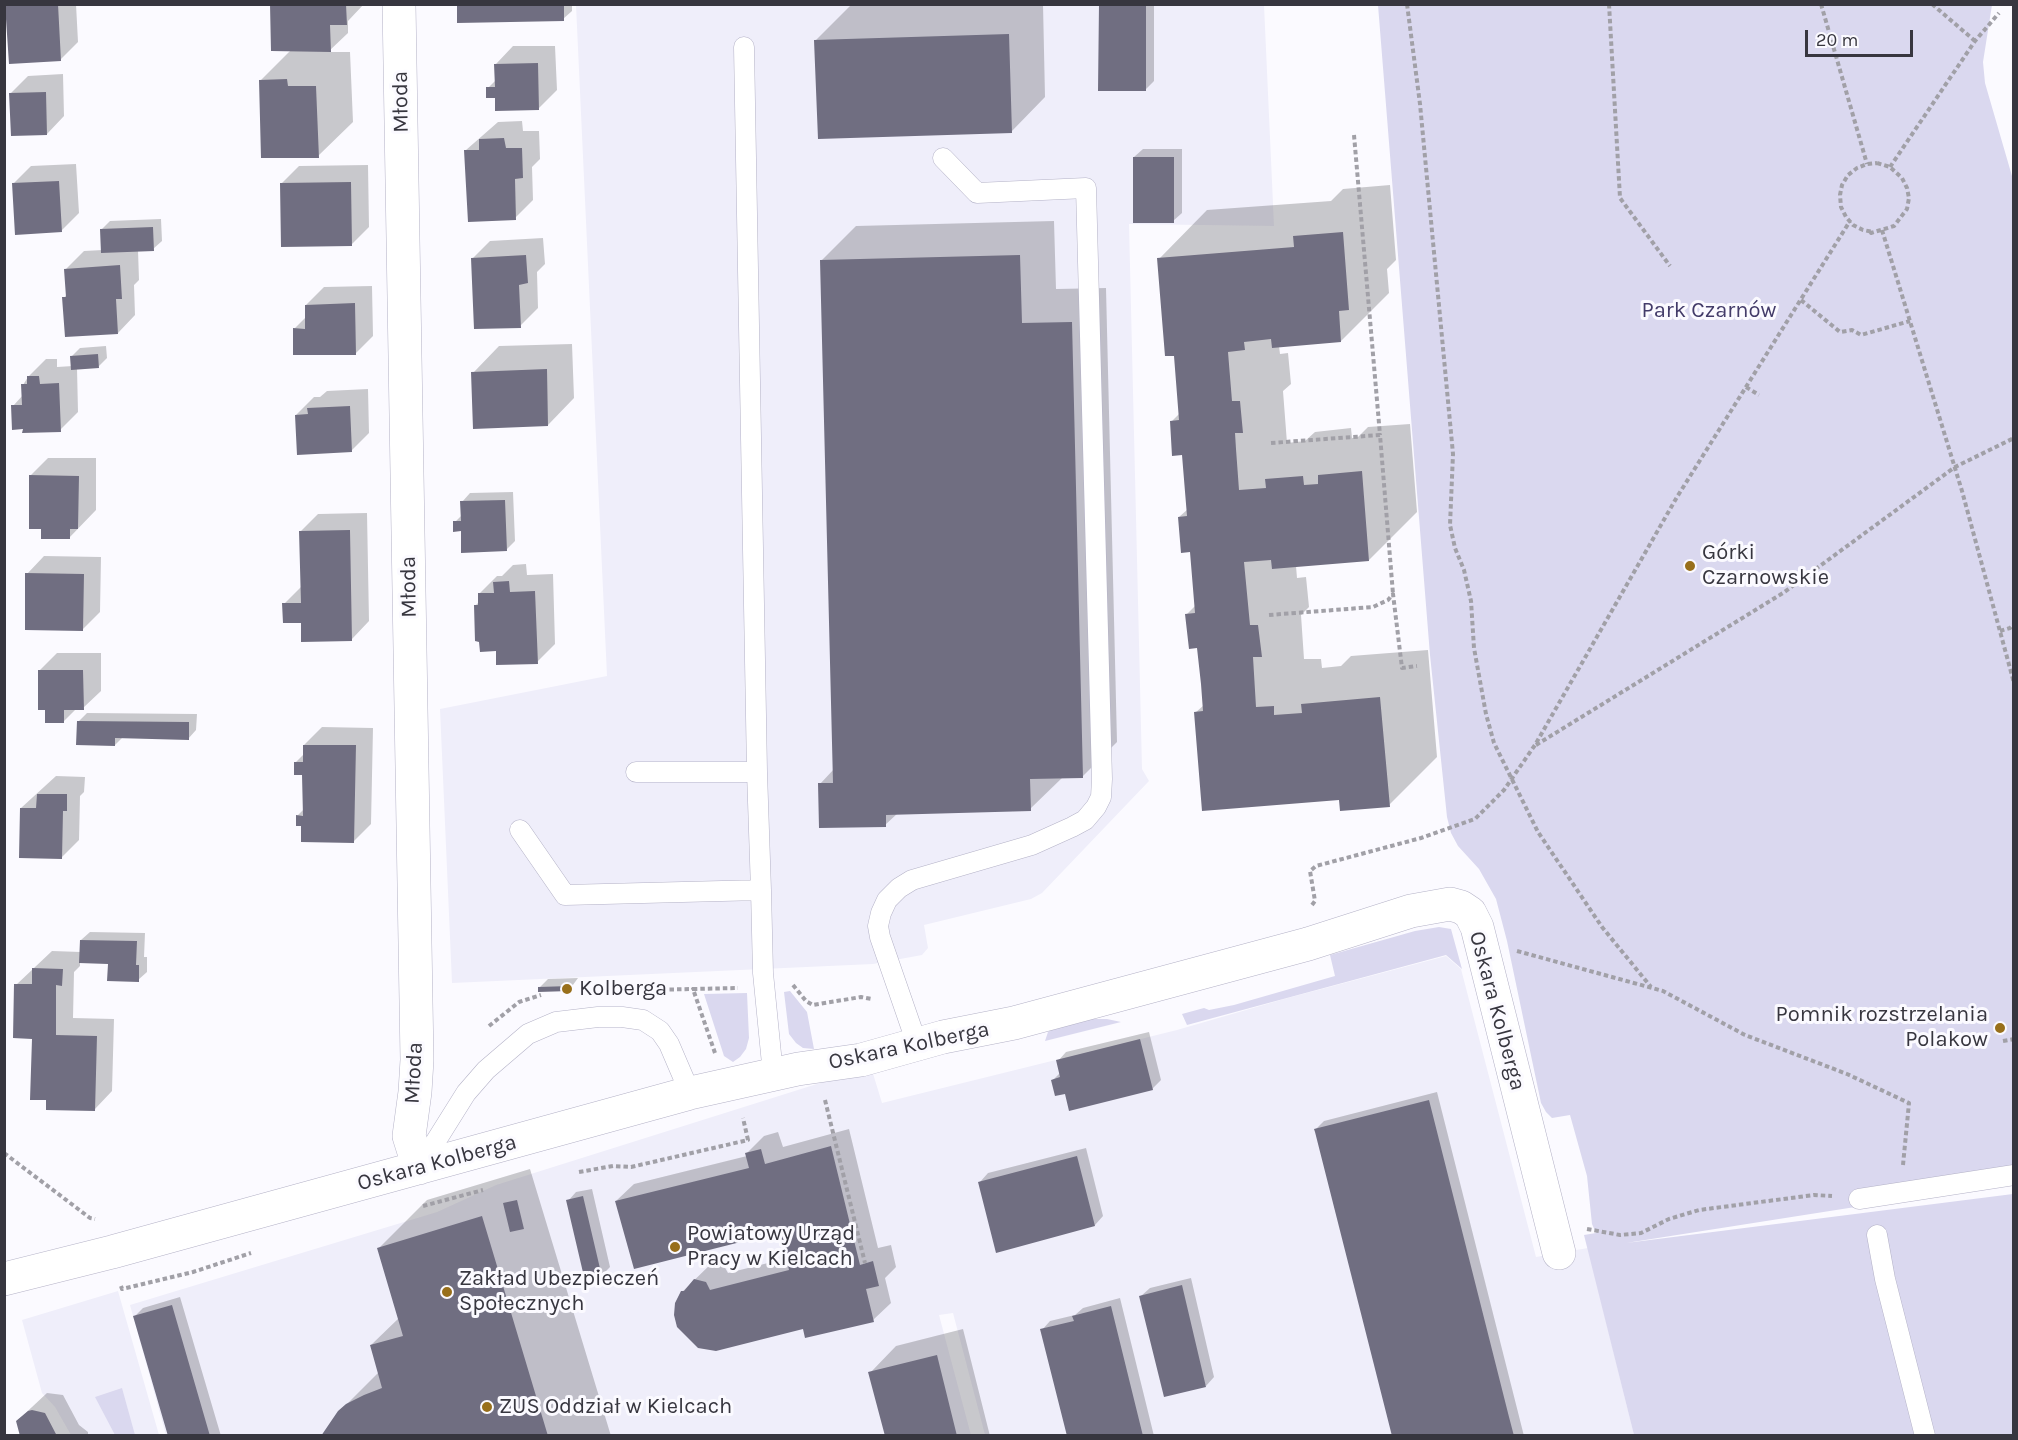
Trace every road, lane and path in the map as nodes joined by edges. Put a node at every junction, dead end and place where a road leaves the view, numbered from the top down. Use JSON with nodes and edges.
{"nodes":[{"id":1,"x":399,"y":4,"type":"edge"},
{"id":2,"x":1407,"y":4,"type":"edge"},
{"id":3,"x":1609,"y":4,"type":"edge"},
{"id":4,"x":1821,"y":4,"type":"edge"},
{"id":5,"x":1932,"y":4,"type":"edge"},
{"id":6,"x":1999,"y":13,"type":"dead end"},
{"id":7,"x":1975,"y":41,"type":"junction"},
{"id":8,"x":744,"y":47,"type":"dead end"},
{"id":9,"x":1354,"y":135,"type":"dead end"},
{"id":10,"x":943,"y":158,"type":"dead end"},
{"id":11,"x":1867,"y":164,"type":"junction"},
{"id":12,"x":1890,"y":167,"type":"junction"},
{"id":13,"x":1850,"y":221,"type":"junction"},
{"id":14,"x":1882,"y":230,"type":"junction"},
{"id":15,"x":1670,"y":267,"type":"dead end"},
{"id":16,"x":1801,"y":300,"type":"junction"},
{"id":17,"x":1910,"y":321,"type":"junction"},
{"id":18,"x":1746,"y":387,"type":"junction"},
{"id":19,"x":1759,"y":395,"type":"dead end"},
{"id":20,"x":1380,"y":435,"type":"junction"},
{"id":21,"x":2013,"y":438,"type":"edge"},
{"id":22,"x":1271,"y":443,"type":"dead end"},
{"id":23,"x":1954,"y":467,"type":"junction"},
{"id":24,"x":1393,"y":594,"type":"junction"},
{"id":25,"x":1269,"y":615,"type":"dead end"},
{"id":26,"x":2013,"y":624,"type":"edge"},
{"id":27,"x":2000,"y":631,"type":"junction"},
{"id":28,"x":1417,"y":666,"type":"dead end"},
{"id":29,"x":2013,"y":683,"type":"edge"},
{"id":30,"x":1535,"y":745,"type":"junction"},
{"id":31,"x":636,"y":772,"type":"dead end"},
{"id":32,"x":757,"y":772,"type":"junction"},
{"id":33,"x":1512,"y":779,"type":"junction"},
{"id":34,"x":520,"y":830,"type":"dead end"},
{"id":35,"x":761,"y":890,"type":"junction"},
{"id":36,"x":1310,"y":906,"type":"dead end"},
{"id":37,"x":1482,"y":944,"type":"junction"},
{"id":38,"x":764,"y":986,"type":"junction"},
{"id":39,"x":1651,"y":987,"type":"junction"},
{"id":40,"x":738,"y":988,"type":"dead end"},
{"id":41,"x":693,"y":989,"type":"dead end"},
{"id":42,"x":636,"y":991,"type":"dead end"},
{"id":43,"x":546,"y":994,"type":"dead end"},
{"id":44,"x":903,"y":1005,"type":"junction"},
{"id":45,"x":484,"y":1032,"type":"dead end"},
{"id":46,"x":2013,"y":1039,"type":"edge"},
{"id":47,"x":2003,"y":1041,"type":"dead end"},
{"id":48,"x":917,"y":1044,"type":"junction"},
{"id":49,"x":773,"y":1074,"type":"junction"},
{"id":50,"x":690,"y":1093,"type":"junction"},
{"id":51,"x":813,"y":1102,"type":"dead end"},
{"id":52,"x":4,"y":1153,"type":"edge"},
{"id":53,"x":419,"y":1168,"type":"junction"},
{"id":54,"x":2013,"y":1175,"type":"edge"},
{"id":55,"x":1901,"y":1192,"type":"junction"},
{"id":56,"x":1859,"y":1199,"type":"joint"},
{"id":57,"x":104,"y":1219,"type":"dead end"},
{"id":58,"x":1550,"y":1222,"type":"junction"},
{"id":59,"x":1877,"y":1235,"type":"dead end"},
{"id":60,"x":1558,"y":1253,"type":"dead end"},
{"id":61,"x":865,"y":1263,"type":"dead end"},
{"id":62,"x":4,"y":1279,"type":"edge"},
{"id":63,"x":1925,"y":1436,"type":"edge"}],
"edges":[{"from":1,"to":53,"type":"street","name":"Młoda"},
{"from":2,"to":33,"type":"path"},
{"from":3,"to":15,"type":"path"},
{"from":4,"to":11,"type":"path"},
{"from":5,"to":7,"type":"path"},
{"from":6,"to":7,"type":"path"},
{"from":7,"to":12,"type":"path"},
{"from":8,"to":32,"type":"lane"},
{"from":9,"to":20,"type":"path"},
{"from":10,"to":44,"type":"lane"},
{"from":11,"to":12,"type":"path"},
{"from":11,"to":13,"type":"path"},
{"from":12,"to":14,"type":"path"},
{"from":13,"to":14,"type":"path"},
{"from":13,"to":16,"type":"path"},
{"from":14,"to":17,"type":"path"},
{"from":16,"to":17,"type":"path"},
{"from":16,"to":18,"type":"path"},
{"from":17,"to":23,"type":"path"},
{"from":18,"to":19,"type":"path"},
{"from":18,"to":30,"type":"path"},
{"from":20,"to":22,"type":"path"},
{"from":20,"to":24,"type":"path"},
{"from":21,"to":23,"type":"path"},
{"from":23,"to":27,"type":"path"},
{"from":23,"to":30,"type":"path"},
{"from":24,"to":25,"type":"path"},
{"from":24,"to":28,"type":"path"},
{"from":26,"to":27,"type":"path"},
{"from":27,"to":29,"type":"path"},
{"from":30,"to":33,"type":"path"},
{"from":31,"to":32,"type":"lane"},
{"from":32,"to":35,"type":"lane"},
{"from":33,"to":36,"type":"path"},
{"from":33,"to":39,"type":"path"},
{"from":34,"to":35,"type":"lane"},
{"from":35,"to":38,"type":"lane"},
{"from":37,"to":39,"type":"path"},
{"from":37,"to":48,"type":"street","name":"Oskara Kolberga"},
{"from":37,"to":58,"type":"street","name":"Oskara Kolberga"},
{"from":38,"to":40,"type":"path"},
{"from":38,"to":44,"type":"path"},
{"from":38,"to":49,"type":"lane"},
{"from":39,"to":55,"type":"path"},
{"from":41,"to":42,"type":"path"},
{"from":43,"to":45,"type":"path"},
{"from":44,"to":48,"type":"lane"},
{"from":46,"to":47,"type":"path"},
{"from":48,"to":49,"type":"street","name":"Oskara Kolberga"},
{"from":49,"to":50,"type":"street","name":"Oskara Kolberga"},
{"from":50,"to":53,"type":"street","name":"Oskara Kolberga"},
{"from":50,"to":53,"type":"lane"},
{"from":51,"to":61,"type":"path"},
{"from":52,"to":57,"type":"path"},
{"from":53,"to":62,"type":"street","name":"Oskara Kolberga"},
{"from":54,"to":55,"type":"lane"},
{"from":55,"to":56,"type":"lane"},
{"from":56,"to":58,"type":"path"},
{"from":58,"to":60,"type":"street","name":"Oskara Kolberga"},
{"from":59,"to":63,"type":"lane"}]}
